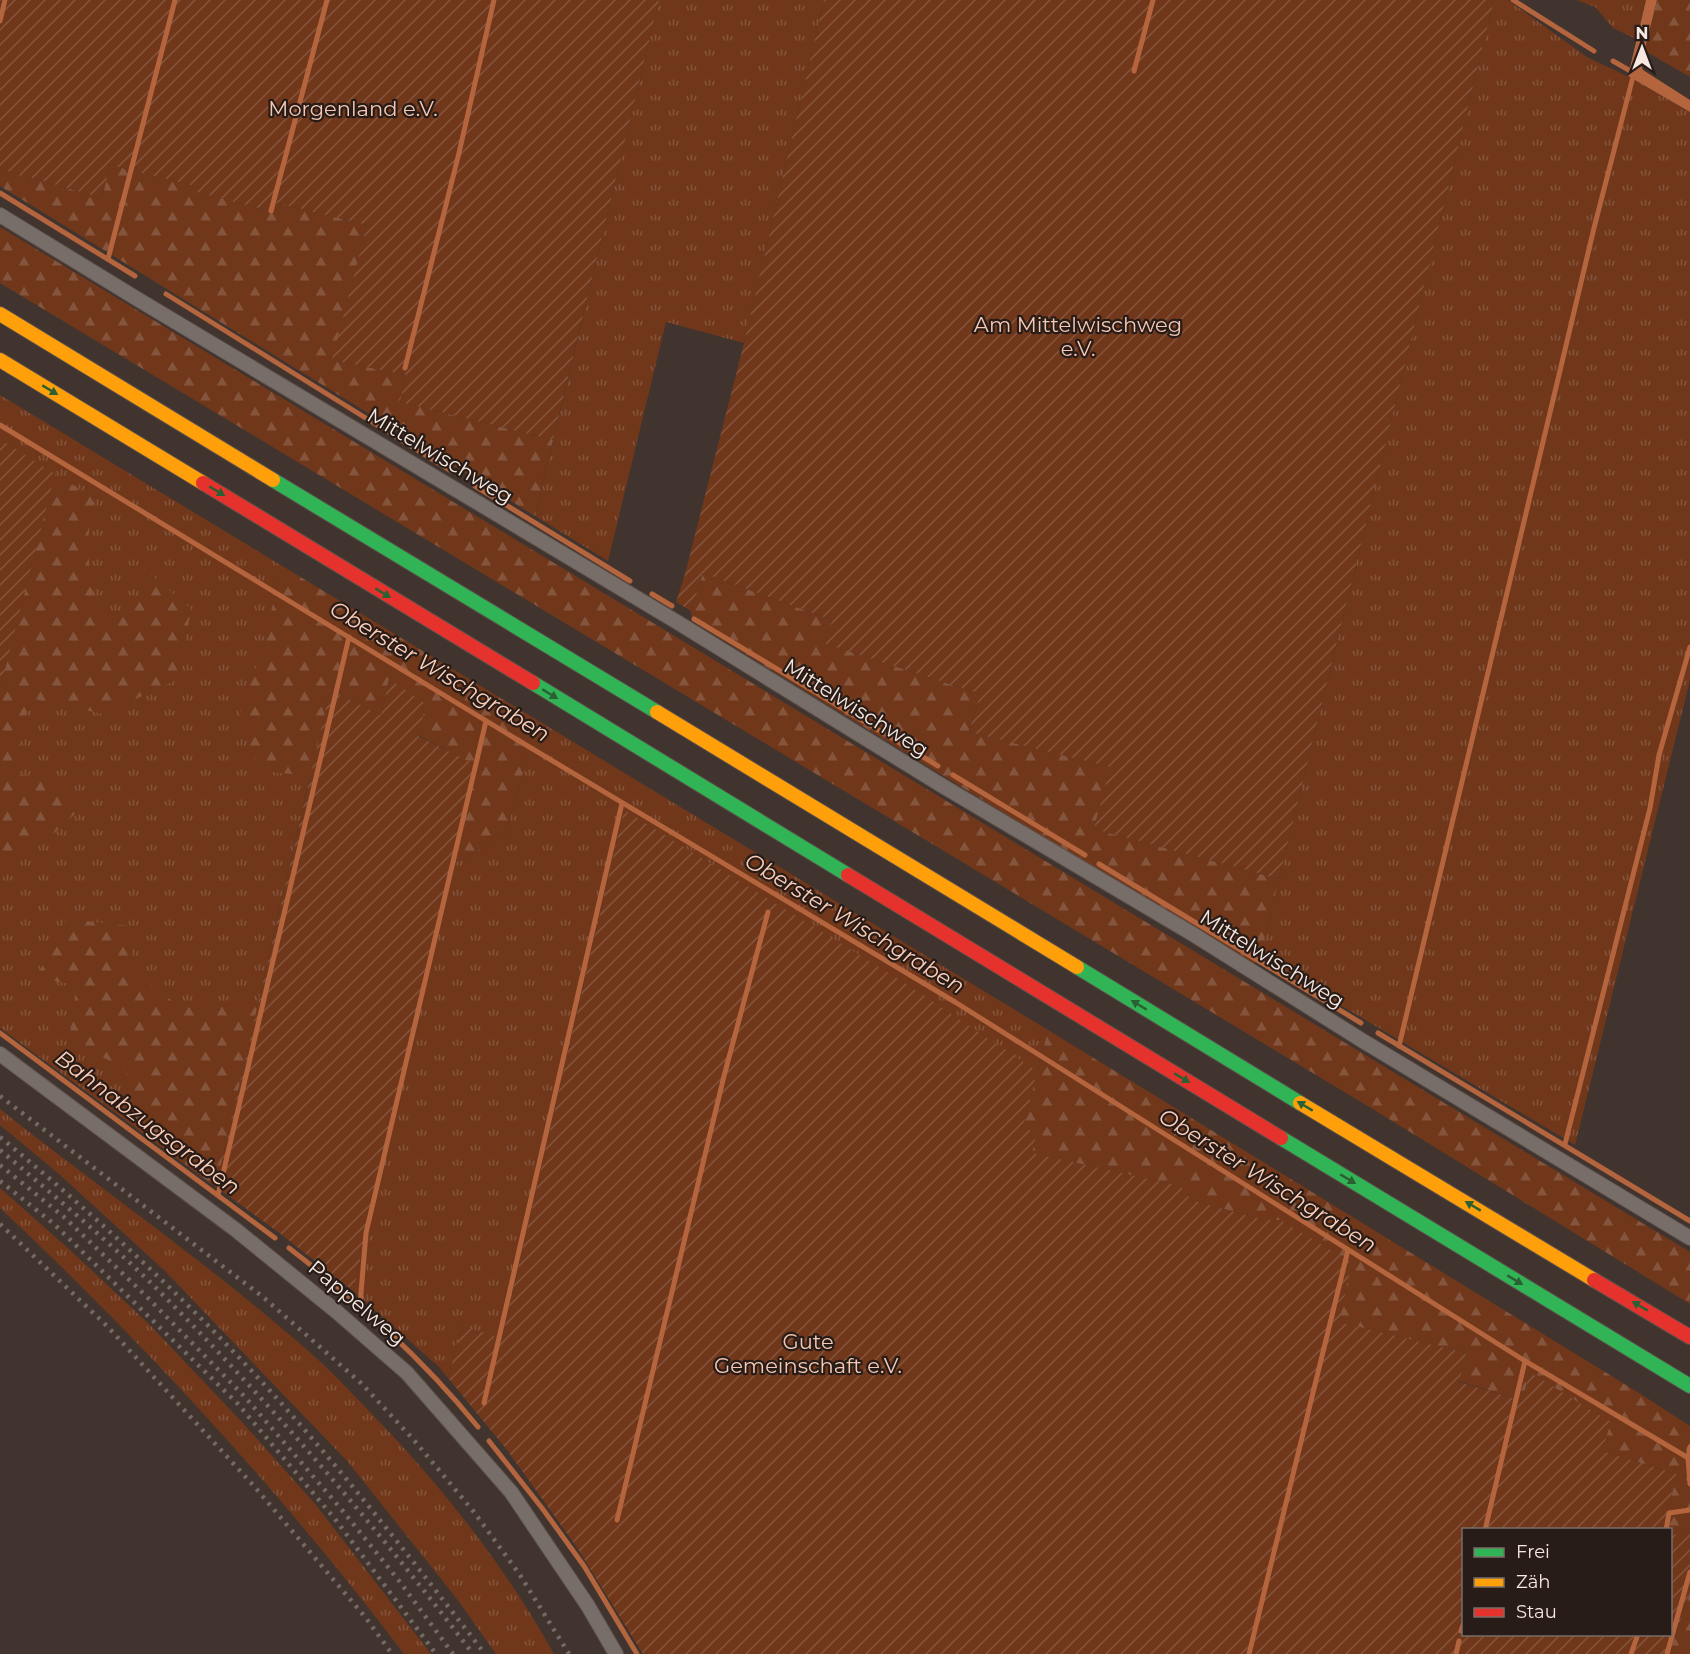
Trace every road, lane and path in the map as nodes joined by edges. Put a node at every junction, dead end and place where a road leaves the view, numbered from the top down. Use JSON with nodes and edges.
{"nodes":[{"id":1,"x":0,"y":214,"type":"edge"},
{"id":2,"x":0,"y":314,"type":"edge"},
{"id":3,"x":0,"y":360,"type":"edge"},
{"id":4,"x":0,"y":1054,"type":"edge"},
{"id":5,"x":1690,"y":1238,"type":"edge"},
{"id":6,"x":1690,"y":1337,"type":"edge"},
{"id":7,"x":1690,"y":1386,"type":"edge"},
{"id":8,"x":616,"y":1654,"type":"edge"}],
"edges":[{"from":1,"to":5,"type":"street","name":"Mittelwischweg"},
{"from":6,"to":2,"type":"highway","one_way":true},
{"from":3,"to":7,"type":"highway","one_way":true},
{"from":4,"to":8,"type":"street","name":"Pappelweg"}]}
